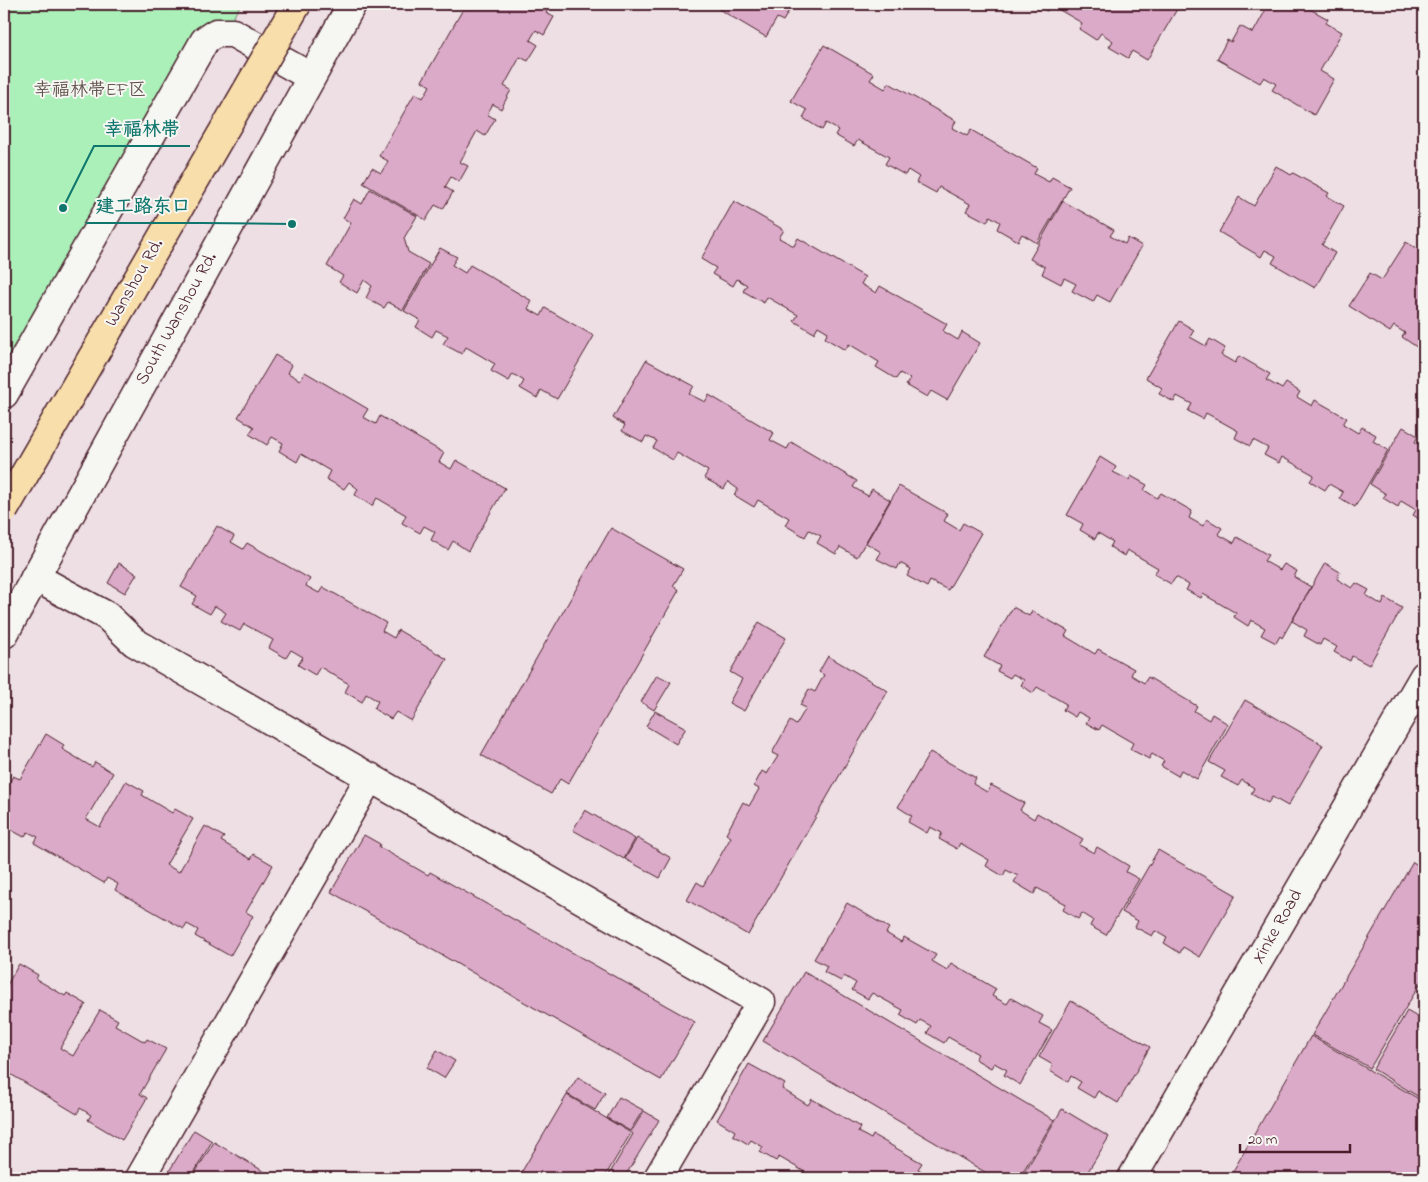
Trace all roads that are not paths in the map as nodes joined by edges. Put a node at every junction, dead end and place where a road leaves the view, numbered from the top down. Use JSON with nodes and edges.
{"nodes":[{"id":1,"x":297,"y":4,"type":"edge"},
{"id":2,"x":352,"y":4,"type":"edge"},
{"id":3,"x":311,"y":77,"type":"junction"},
{"id":4,"x":4,"y":394,"type":"edge"},
{"id":5,"x":4,"y":510,"type":"edge"},
{"id":6,"x":36,"y":577,"type":"junction"},
{"id":7,"x":4,"y":634,"type":"edge"},
{"id":8,"x":1424,"y":676,"type":"edge"},
{"id":9,"x":370,"y":777,"type":"junction"},
{"id":10,"x":140,"y":1178,"type":"edge"},
{"id":11,"x":658,"y":1178,"type":"edge"},
{"id":12,"x":1132,"y":1178,"type":"edge"}],
"edges":[{"from":1,"to":5,"type":"main road","name":"Wanshou Rd.","bridge":true},
{"from":2,"to":3,"type":"street","name":"South Wanshou Rd."},
{"from":3,"to":4,"type":"street"},
{"from":3,"to":6,"type":"street","name":"South Wanshou Rd."},
{"from":6,"to":7,"type":"street","name":"South Wanshou Rd."},
{"from":6,"to":9,"type":"street"},
{"from":8,"to":12,"type":"street","name":"Xinke Road"},
{"from":9,"to":10,"type":"street"},
{"from":9,"to":11,"type":"street"}]}
